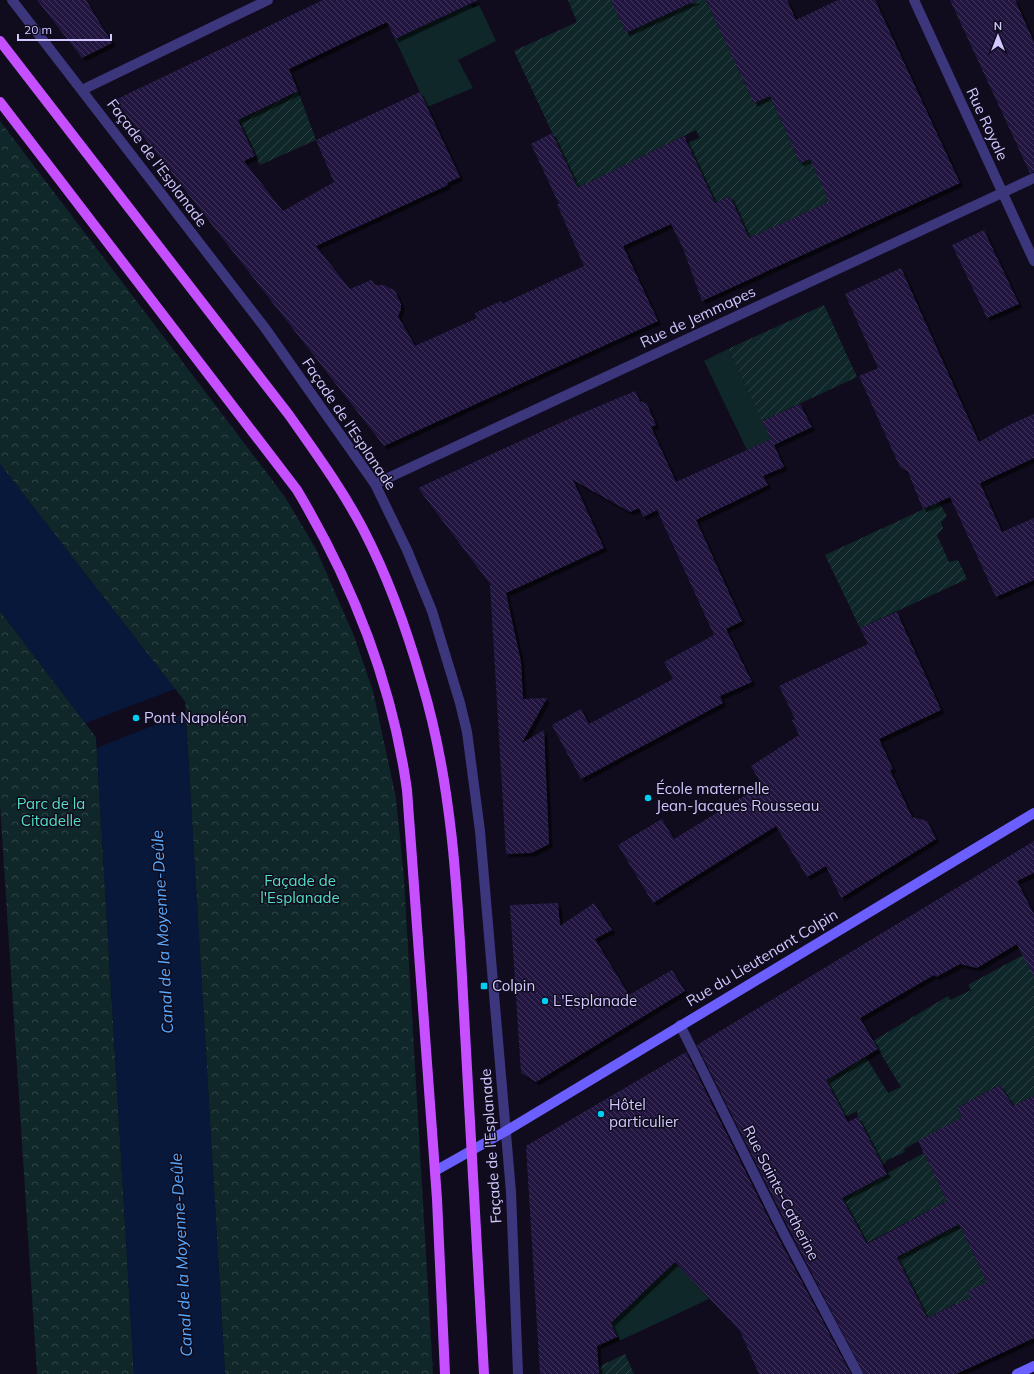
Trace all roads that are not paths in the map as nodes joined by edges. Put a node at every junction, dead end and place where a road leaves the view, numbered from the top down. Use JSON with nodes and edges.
{"nodes":[{"id":1,"x":12,"y":0,"type":"edge"},
{"id":2,"x":268,"y":0,"type":"edge"},
{"id":3,"x":914,"y":0,"type":"edge"},
{"id":4,"x":0,"y":41,"type":"edge"},
{"id":5,"x":82,"y":90,"type":"junction"},
{"id":6,"x":0,"y":102,"type":"edge"},
{"id":7,"x":1034,"y":178,"type":"edge"},
{"id":8,"x":1002,"y":192,"type":"junction"},
{"id":9,"x":1034,"y":261,"type":"edge"},
{"id":10,"x":375,"y":484,"type":"junction"},
{"id":11,"x":1034,"y":813,"type":"edge"},
{"id":12,"x":680,"y":1025,"type":"junction"},
{"id":13,"x":506,"y":1131,"type":"junction"},
{"id":14,"x":472,"y":1150,"type":"junction"},
{"id":15,"x":435,"y":1171,"type":"junction"},
{"id":16,"x":1034,"y":1366,"type":"edge"},
{"id":17,"x":445,"y":1374,"type":"edge"},
{"id":18,"x":484,"y":1374,"type":"edge"},
{"id":19,"x":518,"y":1374,"type":"edge"},
{"id":20,"x":858,"y":1374,"type":"edge"},
{"id":21,"x":1017,"y":1374,"type":"edge"}],
"edges":[{"from":1,"to":5,"type":"street","name":"Façade de l'Esplanade"},
{"from":2,"to":5,"type":"street"},
{"from":3,"to":8,"type":"street","name":"Rue Royale"},
{"from":4,"to":14,"type":"main road","name":"Façade de l'Esplanade"},
{"from":5,"to":10,"type":"street","name":"Façade de l'Esplanade"},
{"from":6,"to":15,"type":"main road"},
{"from":7,"to":8,"type":"street","name":"Rue de Jemmapes"},
{"from":8,"to":9,"type":"street","name":"Rue Royale"},
{"from":8,"to":10,"type":"street","name":"Rue de Jemmapes"},
{"from":10,"to":13,"type":"street","name":"Façade de l'Esplanade"},
{"from":11,"to":12,"type":"street","name":"Rue du Lieutenant Colpin"},
{"from":12,"to":13,"type":"street","name":"Rue du Lieutenant Colpin"},
{"from":12,"to":20,"type":"street","name":"Rue Sainte-Catherine"},
{"from":13,"to":14,"type":"street","name":"Rue du Lieutenant Colpin"},
{"from":13,"to":19,"type":"street","name":"Façade de l'Esplanade"},
{"from":14,"to":15,"type":"street","name":"Rue du Lieutenant Colpin"},
{"from":14,"to":18,"type":"main road","name":"Façade de l'Esplanade"},
{"from":15,"to":17,"type":"main road"},
{"from":16,"to":21,"type":"street"}]}
